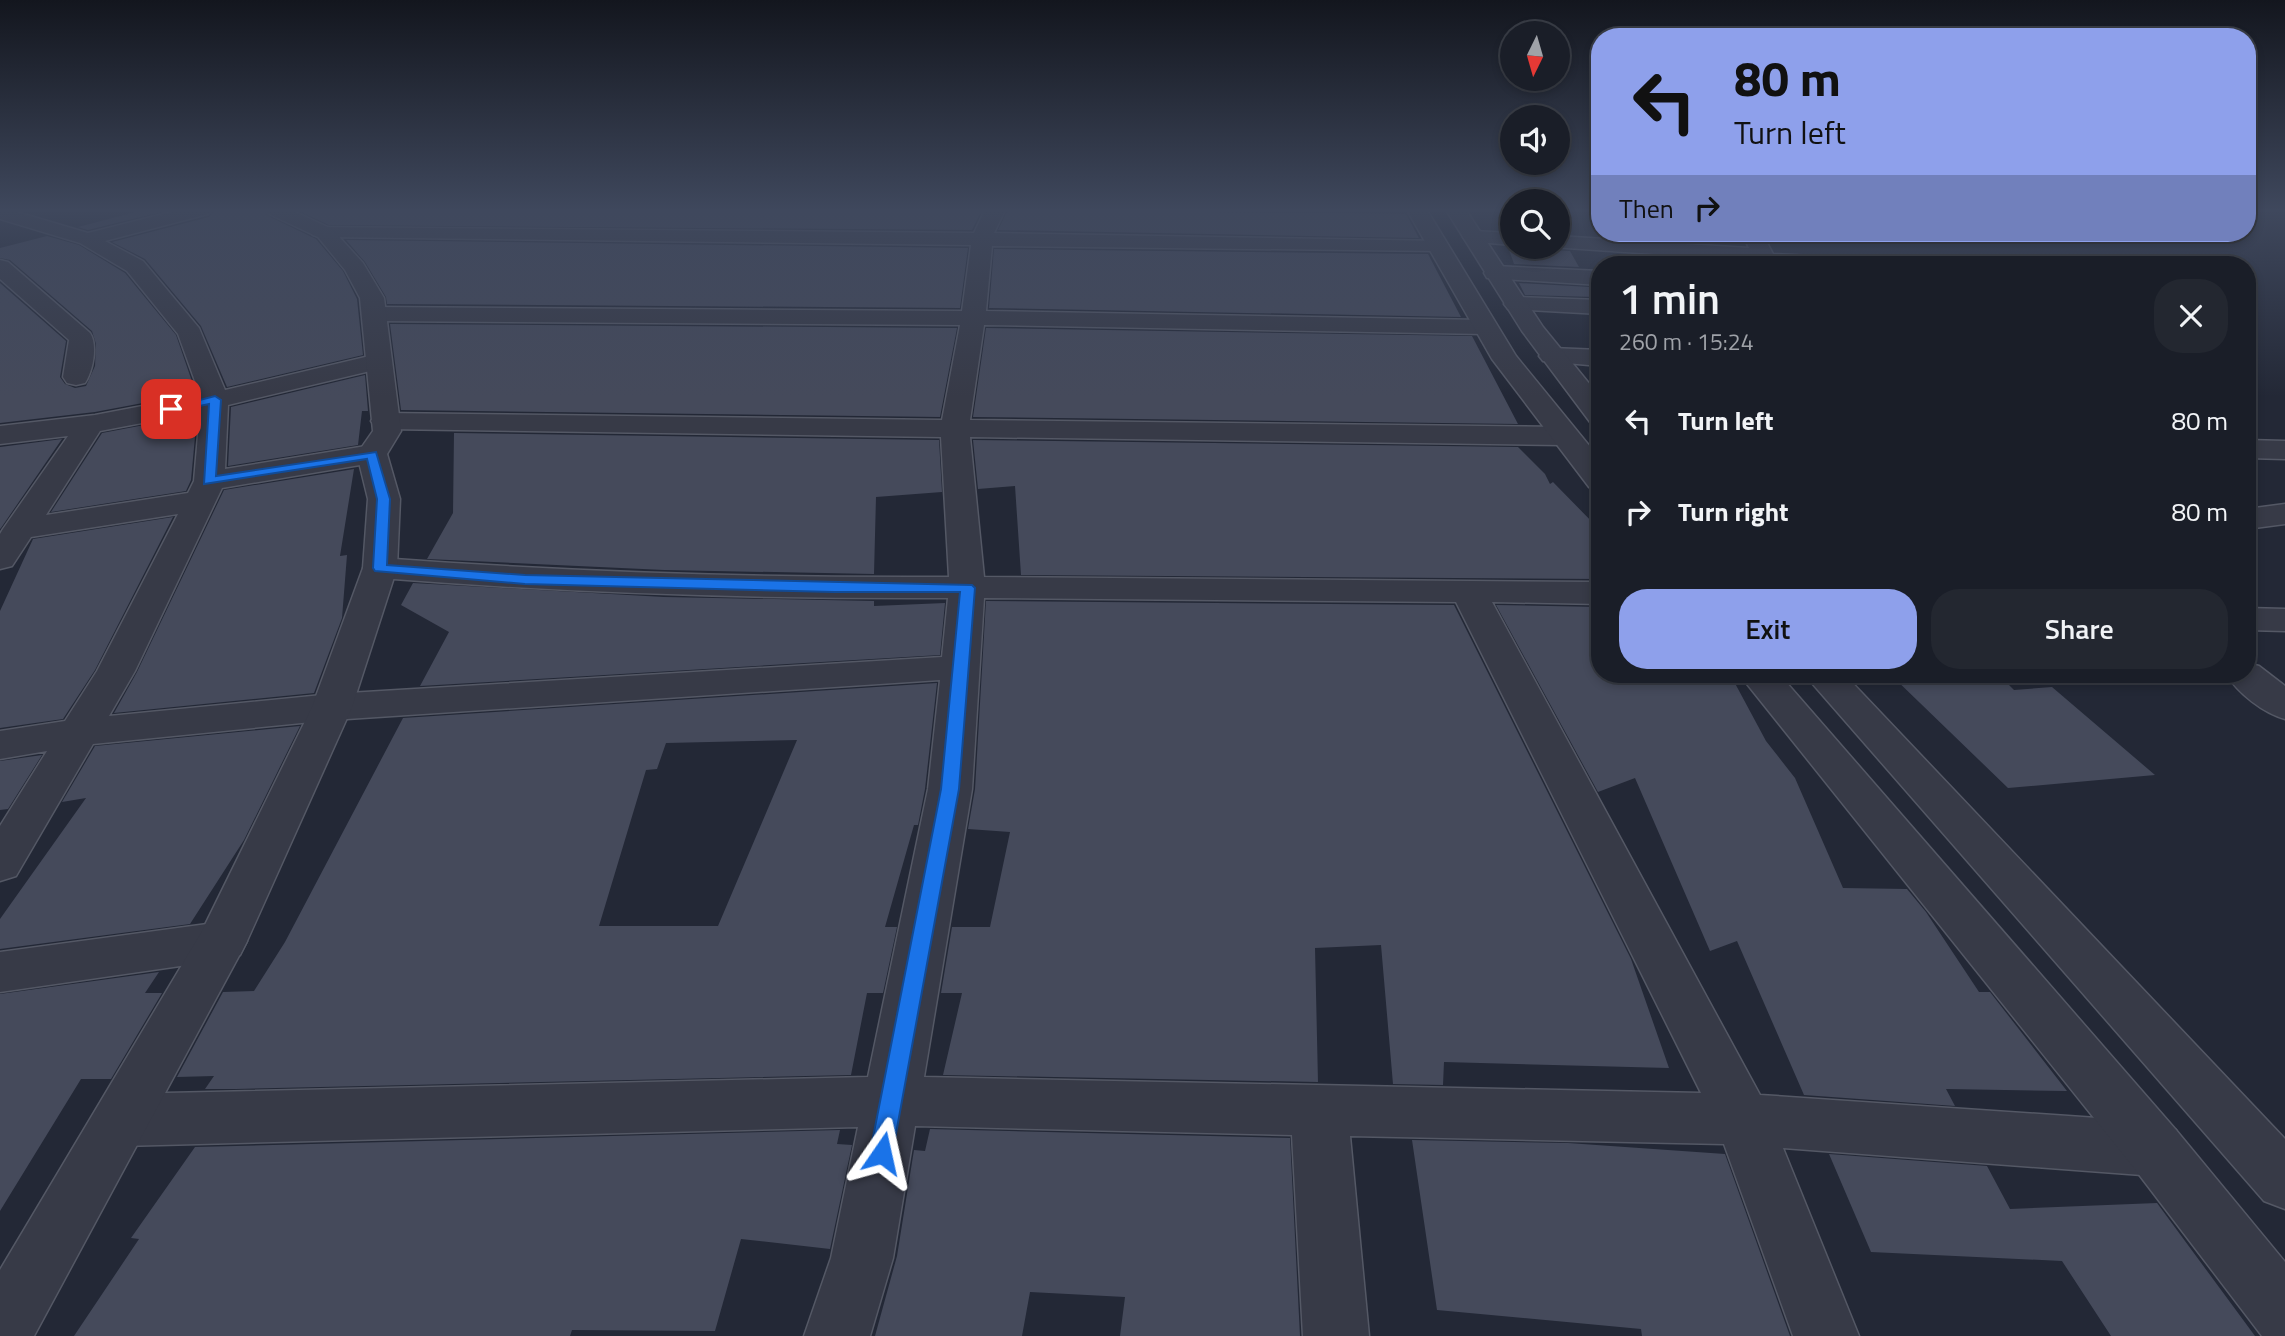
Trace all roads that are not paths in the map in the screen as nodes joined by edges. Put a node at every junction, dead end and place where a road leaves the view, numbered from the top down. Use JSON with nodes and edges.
{"nodes":[{"id":1,"x":6,"y":272,"type":"edge"},
{"id":2,"x":140,"y":272,"type":"edge"},
{"id":3,"x":357,"y":272,"type":"edge"},
{"id":4,"x":981,"y":272,"type":"edge"},
{"id":5,"x":1452,"y":272,"type":"edge"},
{"id":6,"x":1495,"y":273,"type":"joint"},
{"id":7,"x":1591,"y":278,"type":"edge"},
{"id":8,"x":1516,"y":304,"type":"junction"},
{"id":9,"x":1591,"y":307,"type":"edge"},
{"id":10,"x":374,"y":314,"type":"junction"},
{"id":11,"x":973,"y":318,"type":"junction"},
{"id":12,"x":1484,"y":327,"type":"junction"},
{"id":13,"x":1552,"y":356,"type":"junction"},
{"id":14,"x":1591,"y":358,"type":"edge"},
{"id":15,"x":378,"y":362,"type":"junction"},
{"id":16,"x":76,"y":377,"type":"dead end"},
{"id":17,"x":215,"y":400,"type":"junction"},
{"id":18,"x":1591,"y":405,"type":"edge"},
{"id":19,"x":90,"y":425,"type":"junction"},
{"id":20,"x":955,"y":428,"type":"junction"},
{"id":21,"x":0,"y":435,"type":"edge"},
{"id":22,"x":1563,"y":436,"type":"junction"},
{"id":23,"x":378,"y":438,"type":"junction"},
{"id":24,"x":2256,"y":449,"type":"edge"},
{"id":25,"x":2285,"y":450,"type":"edge"},
{"id":26,"x":1591,"y":469,"type":"edge"},
{"id":27,"x":205,"y":491,"type":"junction"},
{"id":28,"x":2285,"y":514,"type":"edge"},
{"id":29,"x":2256,"y":518,"type":"edge"},
{"id":30,"x":19,"y":529,"type":"junction"},
{"id":31,"x":0,"y":559,"type":"edge"},
{"id":32,"x":380,"y":568,"type":"junction"},
{"id":33,"x":967,"y":588,"type":"junction"},
{"id":34,"x":1469,"y":593,"type":"junction"},
{"id":35,"x":1591,"y":593,"type":"edge"},
{"id":36,"x":2256,"y":619,"type":"edge"},
{"id":37,"x":2285,"y":620,"type":"edge"},
{"id":38,"x":960,"y":667,"type":"junction"},
{"id":39,"x":1766,"y":683,"type":"edge"},
{"id":40,"x":1831,"y":683,"type":"edge"},
{"id":41,"x":2256,"y":683,"type":"edge"},
{"id":42,"x":2285,"y":706,"type":"edge"},
{"id":43,"x":332,"y":707,"type":"junction"},
{"id":44,"x":79,"y":732,"type":"junction"},
{"id":45,"x":0,"y":746,"type":"edge"},
{"id":46,"x":0,"y":863,"type":"edge"},
{"id":47,"x":222,"y":940,"type":"junction"},
{"id":48,"x":0,"y":972,"type":"edge"},
{"id":49,"x":892,"y":1101,"type":"junction"},
{"id":50,"x":1319,"y":1111,"type":"junction"},
{"id":51,"x":1743,"y":1119,"type":"junction"},
{"id":52,"x":121,"y":1120,"type":"junction"},
{"id":53,"x":2155,"y":1149,"type":"junction"},
{"id":54,"x":2285,"y":1181,"type":"edge"},
{"id":55,"x":2285,"y":1313,"type":"edge"},
{"id":56,"x":0,"y":1332,"type":"edge"},
{"id":57,"x":837,"y":1336,"type":"edge"},
{"id":58,"x":1336,"y":1336,"type":"edge"},
{"id":59,"x":1826,"y":1336,"type":"edge"}],
"edges":[{"from":1,"to":16,"type":"street"},
{"from":2,"to":17,"type":"street"},
{"from":3,"to":10,"type":"street"},
{"from":4,"to":11,"type":"street"},
{"from":5,"to":12,"type":"street"},
{"from":6,"to":7,"type":"street"},
{"from":6,"to":8,"type":"street"},
{"from":8,"to":9,"type":"street"},
{"from":8,"to":13,"type":"street"},
{"from":10,"to":11,"type":"street"},
{"from":10,"to":15,"type":"street"},
{"from":11,"to":12,"type":"street"},
{"from":11,"to":20,"type":"street"},
{"from":12,"to":22,"type":"street"},
{"from":13,"to":14,"type":"street"},
{"from":13,"to":18,"type":"street"},
{"from":15,"to":17,"type":"street"},
{"from":15,"to":23,"type":"street"},
{"from":17,"to":19,"type":"street"},
{"from":17,"to":27,"type":"street"},
{"from":19,"to":21,"type":"street"},
{"from":19,"to":30,"type":"street"},
{"from":20,"to":22,"type":"street"},
{"from":20,"to":23,"type":"street"},
{"from":20,"to":33,"type":"street"},
{"from":22,"to":26,"type":"street"},
{"from":23,"to":27,"type":"street"},
{"from":23,"to":32,"type":"street"},
{"from":24,"to":25,"type":"street"},
{"from":27,"to":30,"type":"street"},
{"from":27,"to":44,"type":"street"},
{"from":28,"to":29,"type":"street"},
{"from":30,"to":31,"type":"street"},
{"from":32,"to":33,"type":"street"},
{"from":32,"to":43,"type":"street"},
{"from":33,"to":34,"type":"street"},
{"from":33,"to":38,"type":"street"},
{"from":34,"to":35,"type":"street"},
{"from":34,"to":51,"type":"street"},
{"from":36,"to":37,"type":"street"},
{"from":38,"to":43,"type":"street"},
{"from":38,"to":49,"type":"street"},
{"from":39,"to":53,"type":"street"},
{"from":40,"to":54,"type":"street"},
{"from":41,"to":42,"type":"street"},
{"from":43,"to":44,"type":"street"},
{"from":43,"to":47,"type":"street"},
{"from":44,"to":45,"type":"street"},
{"from":44,"to":46,"type":"street"},
{"from":47,"to":48,"type":"street"},
{"from":47,"to":52,"type":"street"},
{"from":49,"to":50,"type":"street"},
{"from":49,"to":52,"type":"street"},
{"from":49,"to":57,"type":"street"},
{"from":50,"to":51,"type":"street"},
{"from":50,"to":58,"type":"street"},
{"from":51,"to":53,"type":"street"},
{"from":51,"to":59,"type":"street"},
{"from":52,"to":56,"type":"street"},
{"from":53,"to":55,"type":"street"}]}
